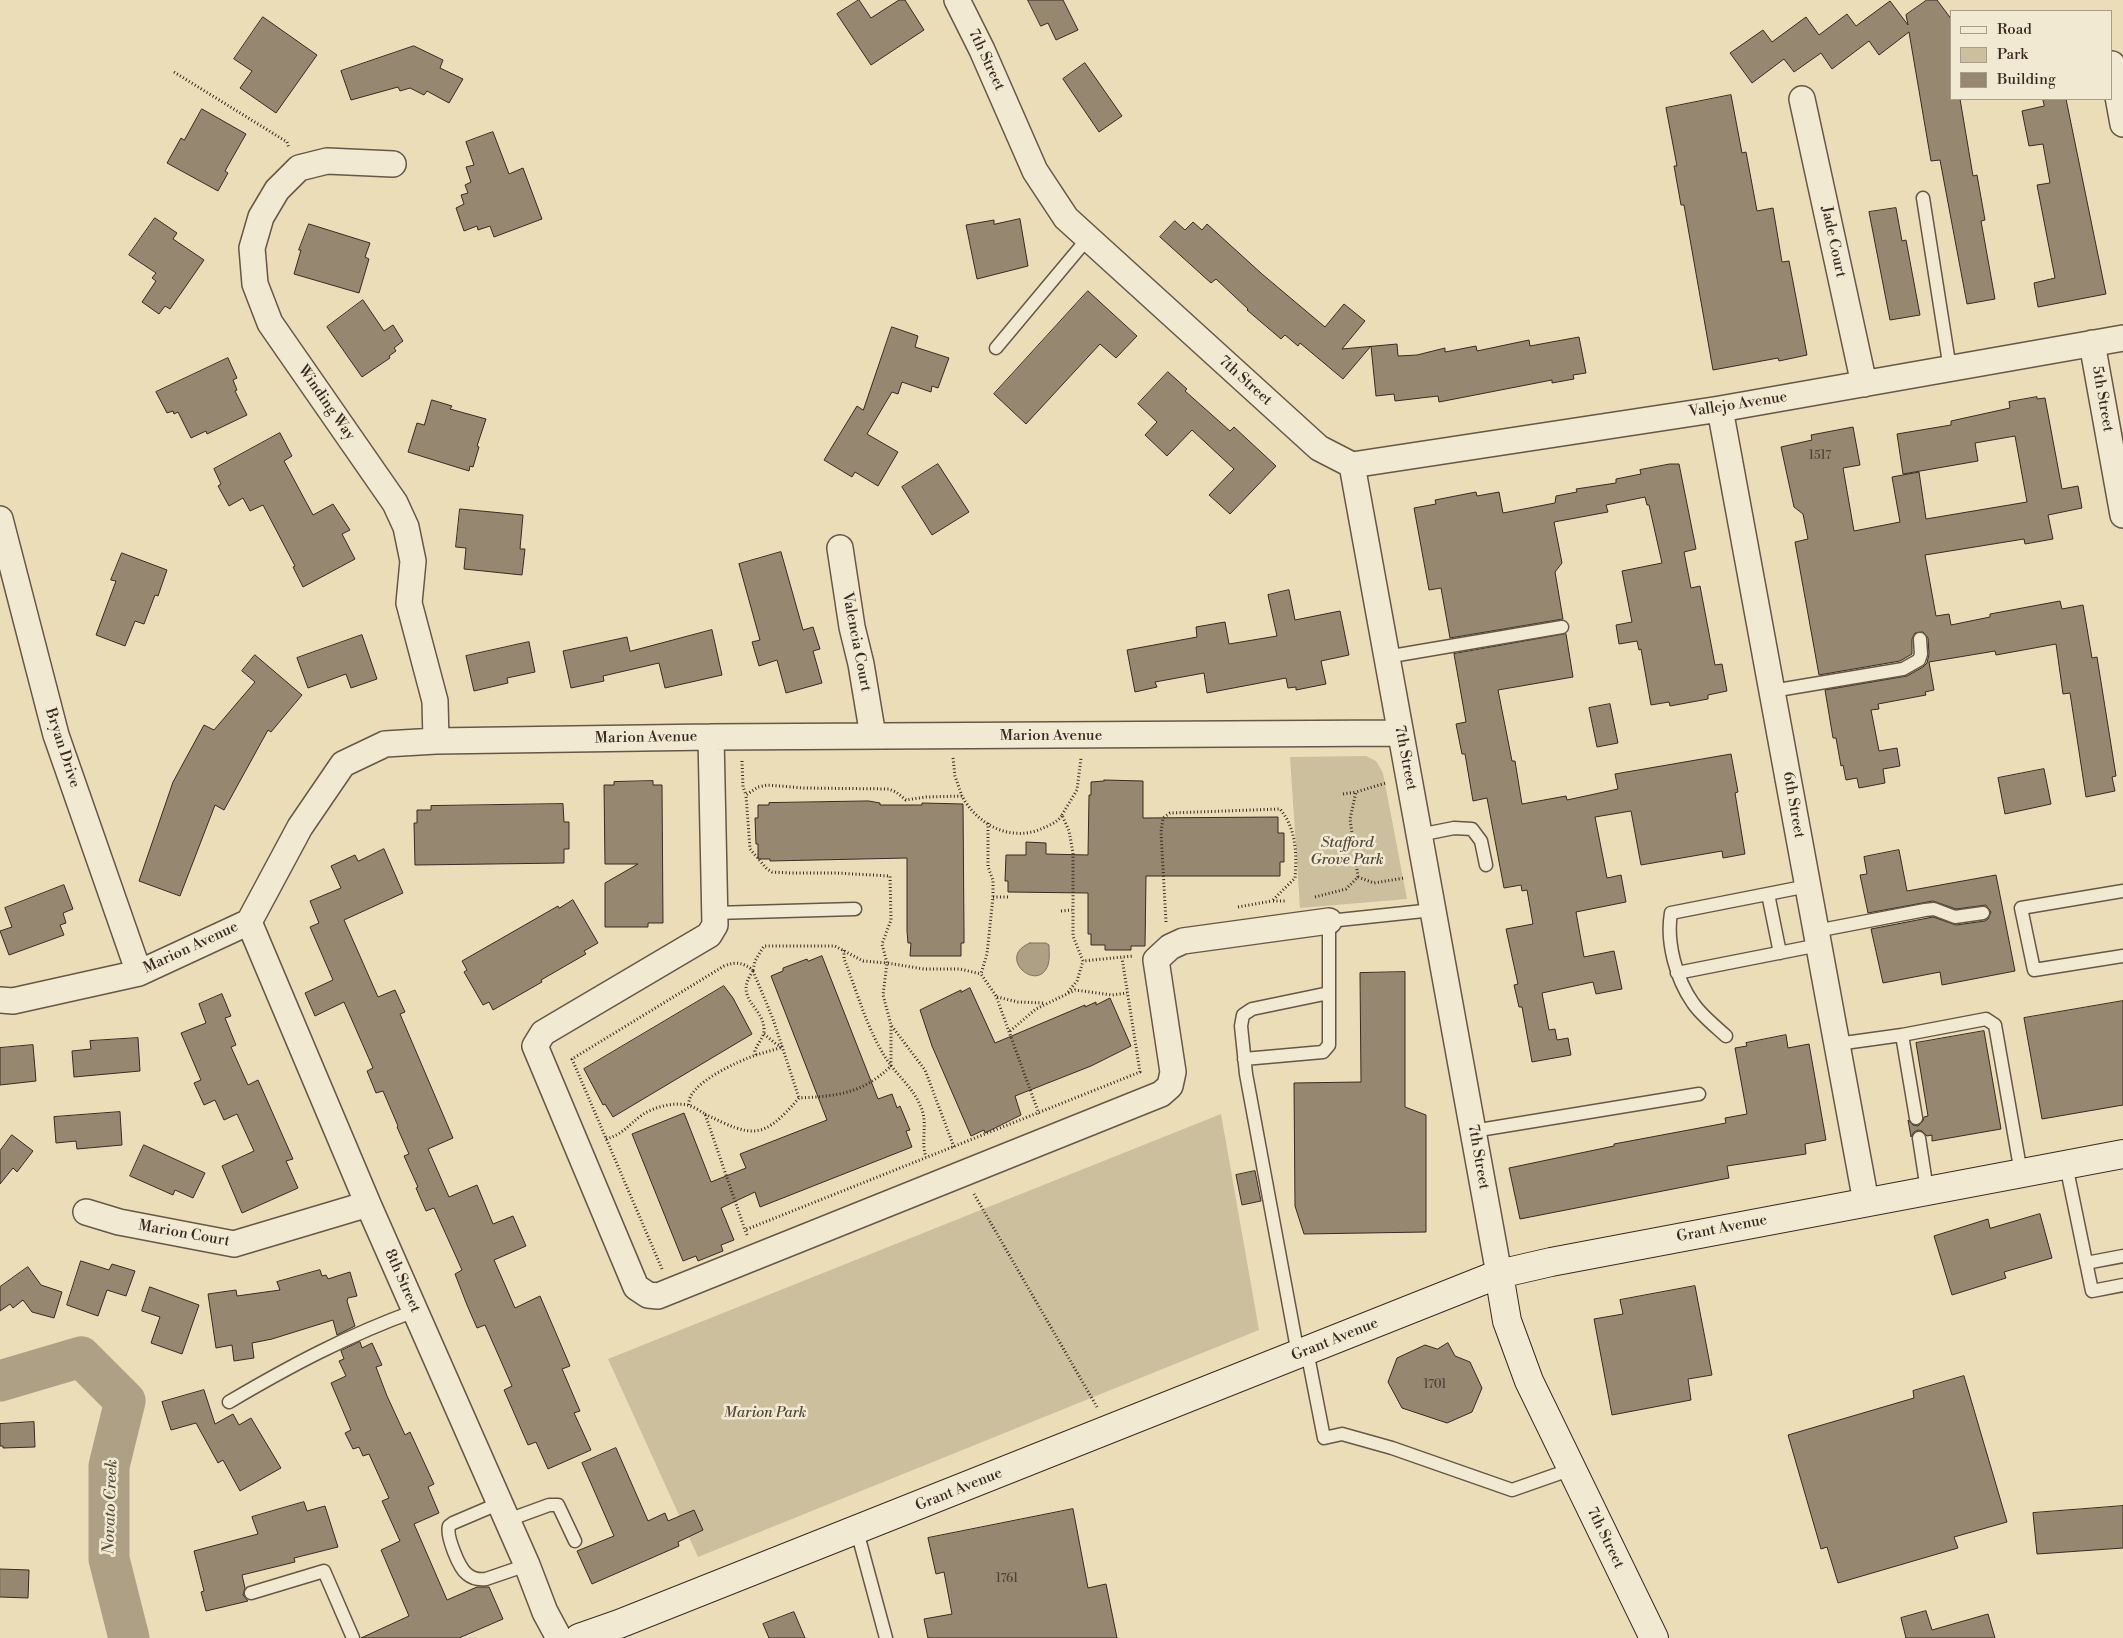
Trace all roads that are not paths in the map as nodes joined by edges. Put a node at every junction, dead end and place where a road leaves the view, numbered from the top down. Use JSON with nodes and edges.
{"nodes":[{"id":1,"x":957,"y":0,"type":"edge"},
{"id":2,"x":2113,"y":69,"type":"edge"},
{"id":3,"x":1802,"y":100,"type":"dead end"},
{"id":4,"x":2123,"y":124,"type":"edge"},
{"id":5,"x":393,"y":164,"type":"dead end"},
{"id":6,"x":1923,"y":198,"type":"dead end"},
{"id":7,"x":1088,"y":238,"type":"junction"},
{"id":8,"x":2123,"y":338,"type":"edge"},
{"id":9,"x":2092,"y":343,"type":"junction"},
{"id":10,"x":996,"y":348,"type":"dead end"},
{"id":11,"x":1950,"y":369,"type":"junction"},
{"id":12,"x":1864,"y":384,"type":"junction"},
{"id":13,"x":1720,"y":409,"type":"junction"},
{"id":14,"x":1352,"y":465,"type":"junction"},
{"id":15,"x":2123,"y":515,"type":"edge"},
{"id":16,"x":0,"y":519,"type":"edge"},
{"id":17,"x":840,"y":548,"type":"dead end"},
{"id":18,"x":1562,"y":627,"type":"dead end"},
{"id":19,"x":1920,"y":638,"type":"dead end"},
{"id":20,"x":1386,"y":656,"type":"junction"},
{"id":21,"x":1772,"y":691,"type":"junction"},
{"id":22,"x":1400,"y":733,"type":"junction"},
{"id":23,"x":873,"y":736,"type":"junction"},
{"id":24,"x":711,"y":738,"type":"junction"},
{"id":25,"x":436,"y":741,"type":"junction"},
{"id":26,"x":1419,"y":835,"type":"junction"},
{"id":27,"x":1486,"y":865,"type":"dead end"},
{"id":28,"x":1808,"y":886,"type":"junction"},
{"id":29,"x":2123,"y":891,"type":"edge"},
{"id":30,"x":1768,"y":894,"type":"junction"},
{"id":31,"x":854,"y":909,"type":"dead end"},
{"id":32,"x":1433,"y":910,"type":"junction"},
{"id":33,"x":714,"y":913,"type":"junction"},
{"id":34,"x":1983,"y":913,"type":"dead end"},
{"id":35,"x":249,"y":922,"type":"junction"},
{"id":36,"x":1329,"y":922,"type":"junction"},
{"id":37,"x":1818,"y":938,"type":"junction"},
{"id":38,"x":1780,"y":953,"type":"junction"},
{"id":39,"x":2123,"y":956,"type":"edge"},
{"id":40,"x":139,"y":973,"type":"junction"},
{"id":41,"x":1678,"y":973,"type":"junction"},
{"id":42,"x":1329,"y":993,"type":"junction"},
{"id":43,"x":0,"y":1000,"type":"edge"},
{"id":44,"x":1902,"y":1035,"type":"junction"},
{"id":45,"x":1726,"y":1036,"type":"dead end"},
{"id":46,"x":1837,"y":1044,"type":"junction"},
{"id":47,"x":1244,"y":1059,"type":"junction"},
{"id":48,"x":1699,"y":1094,"type":"dead end"},
{"id":49,"x":1916,"y":1118,"type":"dead end"},
{"id":50,"x":1473,"y":1131,"type":"junction"},
{"id":51,"x":1919,"y":1138,"type":"dead end"},
{"id":52,"x":2123,"y":1154,"type":"edge"},
{"id":53,"x":2066,"y":1165,"type":"junction"},
{"id":54,"x":2021,"y":1173,"type":"junction"},
{"id":55,"x":1926,"y":1190,"type":"junction"},
{"id":56,"x":1866,"y":1202,"type":"junction"},
{"id":57,"x":368,"y":1204,"type":"junction"},
{"id":58,"x":86,"y":1212,"type":"dead end"},
{"id":59,"x":2123,"y":1256,"type":"edge"},
{"id":60,"x":2086,"y":1263,"type":"junction"},
{"id":61,"x":1499,"y":1274,"type":"junction"},
{"id":62,"x":2123,"y":1285,"type":"edge"},
{"id":63,"x":415,"y":1311,"type":"junction"},
{"id":64,"x":1302,"y":1353,"type":"junction"},
{"id":65,"x":229,"y":1402,"type":"dead end"},
{"id":66,"x":1572,"y":1469,"type":"junction"},
{"id":67,"x":504,"y":1511,"type":"junction"},
{"id":68,"x":857,"y":1531,"type":"junction"},
{"id":69,"x":575,"y":1541,"type":"dead end"},
{"id":70,"x":528,"y":1565,"type":"junction"},
{"id":71,"x":251,"y":1593,"type":"dead end"},
{"id":72,"x":622,"y":1631,"type":"edge"},
{"id":73,"x":353,"y":1638,"type":"edge"},
{"id":74,"x":559,"y":1638,"type":"edge"},
{"id":75,"x":579,"y":1638,"type":"edge"},
{"id":76,"x":886,"y":1638,"type":"edge"},
{"id":77,"x":1654,"y":1638,"type":"edge"}],
"edges":[{"from":1,"to":7,"type":"street","name":"7th Street"},
{"from":2,"to":4,"type":"street"},
{"from":3,"to":12,"type":"street","name":"Jade Court"},
{"from":5,"to":25,"type":"street","name":"Winding Way"},
{"from":6,"to":11,"type":"lane"},
{"from":7,"to":10,"type":"lane"},
{"from":7,"to":14,"type":"street","name":"7th Street"},
{"from":8,"to":9,"type":"street","name":"Vallejo Avenue"},
{"from":9,"to":11,"type":"street","name":"Vallejo Avenue"},
{"from":9,"to":15,"type":"street","name":"5th Street"},
{"from":11,"to":12,"type":"street","name":"Vallejo Avenue"},
{"from":12,"to":13,"type":"street","name":"Vallejo Avenue"},
{"from":13,"to":14,"type":"street","name":"Vallejo Avenue"},
{"from":13,"to":21,"type":"street","name":"6th Street"},
{"from":14,"to":20,"type":"street","name":"7th Street"},
{"from":16,"to":40,"type":"street","name":"Bryan Drive"},
{"from":17,"to":23,"type":"street","name":"Valencia Court"},
{"from":18,"to":20,"type":"lane"},
{"from":19,"to":21,"type":"lane"},
{"from":20,"to":22,"type":"street","name":"7th Street"},
{"from":21,"to":28,"type":"street","name":"6th Street"},
{"from":22,"to":23,"type":"street","name":"Marion Avenue"},
{"from":22,"to":26,"type":"street","name":"7th Street"},
{"from":23,"to":24,"type":"street","name":"Marion Avenue"},
{"from":24,"to":25,"type":"street","name":"Marion Avenue"},
{"from":24,"to":33,"type":"street"},
{"from":25,"to":35,"type":"street","name":"Marion Avenue"},
{"from":26,"to":27,"type":"lane"},
{"from":26,"to":32,"type":"street","name":"7th Street"},
{"from":28,"to":30,"type":"lane"},
{"from":28,"to":37,"type":"street","name":"6th Street"},
{"from":29,"to":39,"type":"lane"},
{"from":30,"to":38,"type":"lane"},
{"from":30,"to":41,"type":"lane"},
{"from":31,"to":33,"type":"lane"},
{"from":32,"to":36,"type":"lane"},
{"from":32,"to":50,"type":"street","name":"7th Street"},
{"from":33,"to":36,"type":"street"},
{"from":34,"to":37,"type":"lane"},
{"from":35,"to":40,"type":"street","name":"Marion Avenue"},
{"from":35,"to":57,"type":"street","name":"8th Street"},
{"from":36,"to":42,"type":"lane"},
{"from":37,"to":38,"type":"lane"},
{"from":37,"to":46,"type":"street","name":"6th Street"},
{"from":38,"to":41,"type":"lane"},
{"from":40,"to":43,"type":"street","name":"Marion Avenue"},
{"from":41,"to":45,"type":"lane"},
{"from":42,"to":47,"type":"lane"},
{"from":42,"to":47,"type":"lane"},
{"from":44,"to":46,"type":"lane"},
{"from":44,"to":49,"type":"lane"},
{"from":44,"to":54,"type":"lane"},
{"from":46,"to":56,"type":"street","name":"6th Street"},
{"from":47,"to":64,"type":"lane"},
{"from":48,"to":50,"type":"lane"},
{"from":50,"to":61,"type":"street","name":"7th Street"},
{"from":51,"to":55,"type":"lane"},
{"from":52,"to":53,"type":"street","name":"Grant Avenue"},
{"from":53,"to":54,"type":"street","name":"Grant Avenue"},
{"from":53,"to":60,"type":"lane"},
{"from":54,"to":55,"type":"street","name":"Grant Avenue"},
{"from":55,"to":56,"type":"street","name":"Grant Avenue"},
{"from":56,"to":61,"type":"street","name":"Grant Avenue"},
{"from":57,"to":58,"type":"street","name":"Marion Court"},
{"from":57,"to":63,"type":"street","name":"8th Street"},
{"from":59,"to":60,"type":"lane"},
{"from":60,"to":62,"type":"lane"},
{"from":61,"to":64,"type":"street","name":"Grant Avenue"},
{"from":61,"to":66,"type":"street","name":"7th Street"},
{"from":63,"to":65,"type":"lane"},
{"from":63,"to":67,"type":"street","name":"8th Street"},
{"from":64,"to":66,"type":"lane"},
{"from":64,"to":68,"type":"street","name":"Grant Avenue"},
{"from":66,"to":77,"type":"street","name":"7th Street"},
{"from":67,"to":69,"type":"lane"},
{"from":67,"to":70,"type":"street","name":"8th Street"},
{"from":67,"to":70,"type":"lane"},
{"from":68,"to":72,"type":"street","name":"Grant Avenue"},
{"from":68,"to":76,"type":"lane"},
{"from":70,"to":74,"type":"street","name":"8th Street"},
{"from":71,"to":73,"type":"lane"},
{"from":72,"to":75,"type":"street","name":"Grant Avenue"}]}
